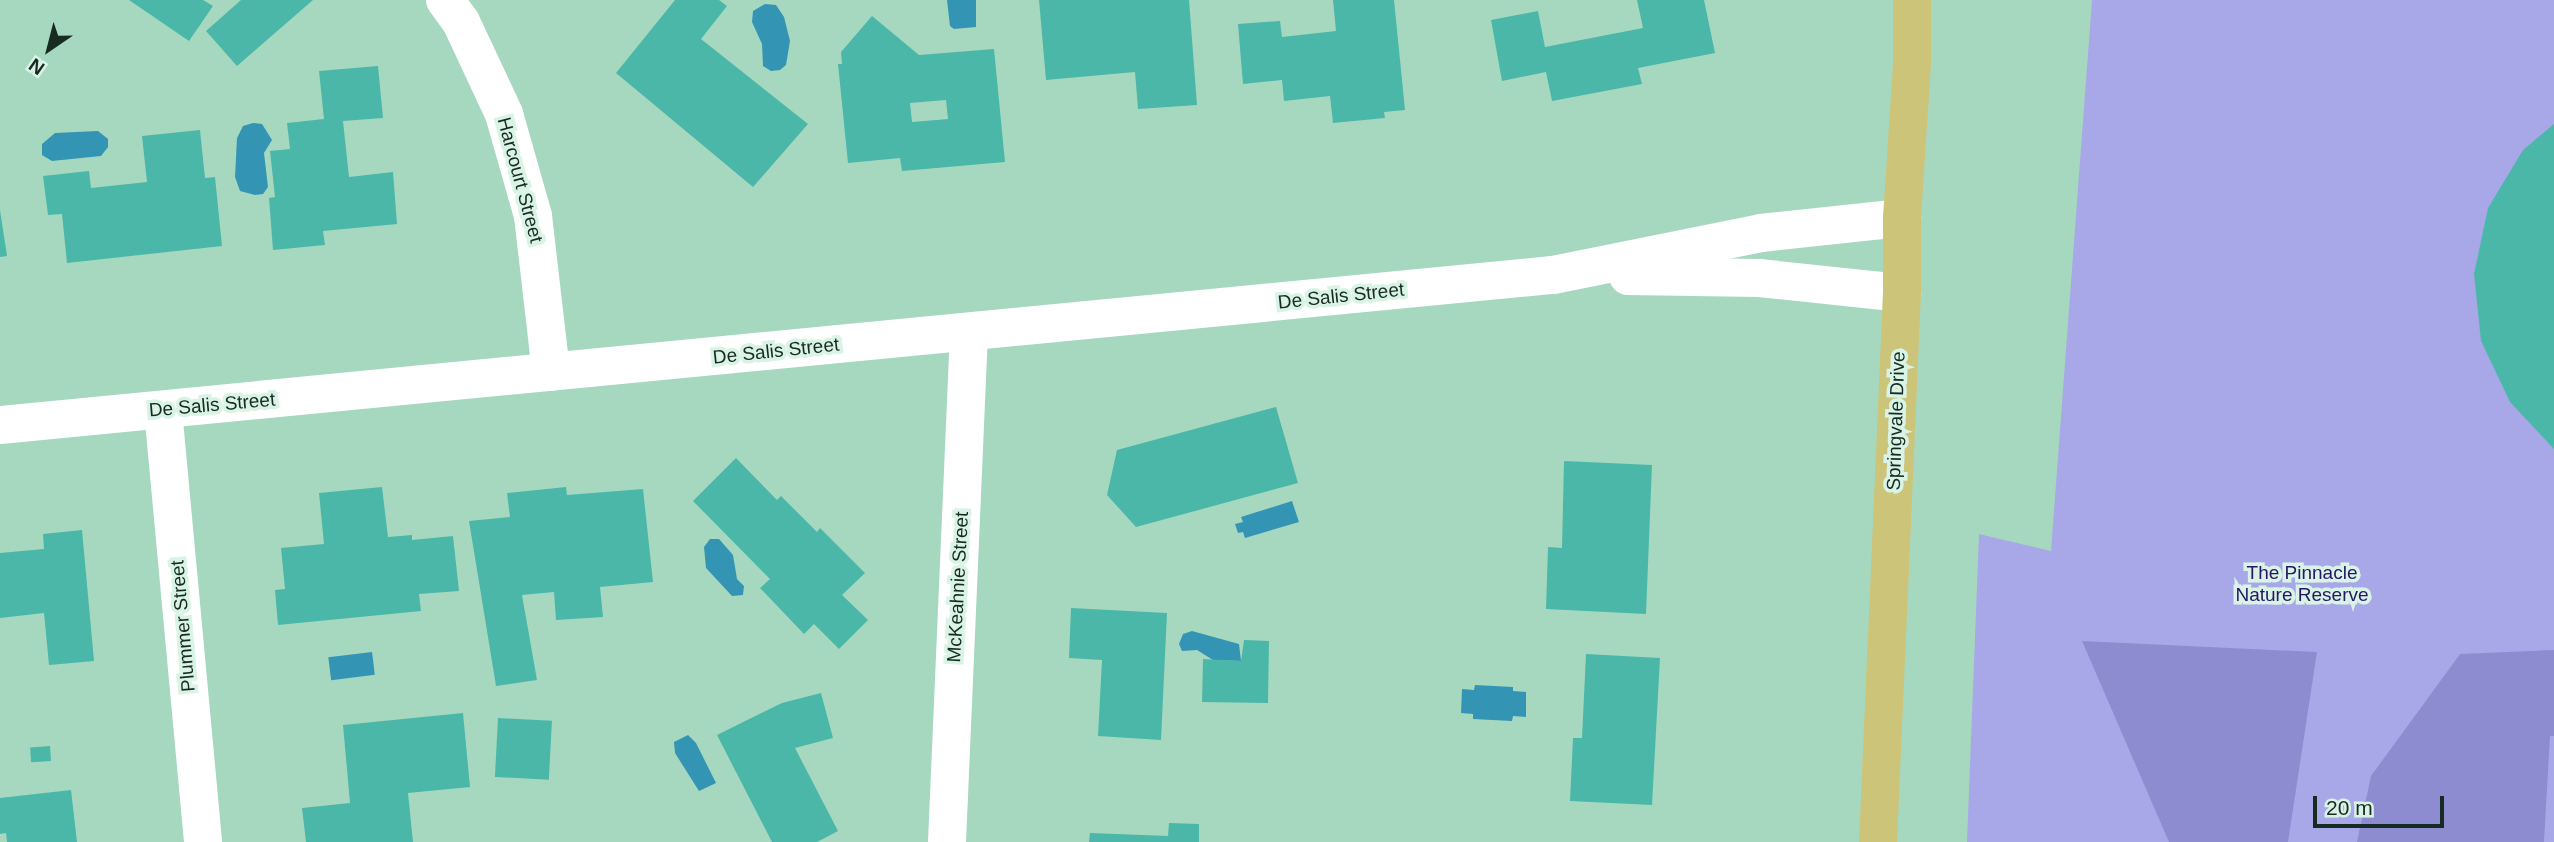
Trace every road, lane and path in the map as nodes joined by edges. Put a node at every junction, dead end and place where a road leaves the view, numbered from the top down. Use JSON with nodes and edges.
{"nodes":[{"id":1,"x":445,"y":0,"type":"edge"},
{"id":2,"x":1912,"y":0,"type":"edge"},
{"id":3,"x":1902,"y":218,"type":"junction"},
{"id":4,"x":1553,"y":275,"type":"junction"},
{"id":5,"x":1902,"y":293,"type":"junction"},
{"id":6,"x":969,"y":332,"type":"junction"},
{"id":7,"x":551,"y":372,"type":"junction"},
{"id":8,"x":163,"y":410,"type":"junction"},
{"id":9,"x":0,"y":425,"type":"edge"},
{"id":10,"x":203,"y":842,"type":"edge"},
{"id":11,"x":947,"y":842,"type":"edge"},
{"id":12,"x":1878,"y":842,"type":"edge"}],
"edges":[{"from":1,"to":7,"type":"street","name":"Harcourt Street"},
{"from":2,"to":3,"type":"main road","name":"Springvale Drive"},
{"from":3,"to":4,"type":"street","name":"De Salis Street"},
{"from":3,"to":5,"type":"main road","name":"Springvale Drive"},
{"from":4,"to":5,"type":"street","name":"De Salis Street"},
{"from":4,"to":6,"type":"street","name":"De Salis Street"},
{"from":5,"to":12,"type":"main road","name":"Springvale Drive"},
{"from":6,"to":7,"type":"street","name":"De Salis Street"},
{"from":6,"to":11,"type":"street","name":"McKeahnie Street"},
{"from":7,"to":8,"type":"street","name":"De Salis Street"},
{"from":8,"to":9,"type":"street","name":"De Salis Street"},
{"from":8,"to":10,"type":"street","name":"Plummer Street"}]}
